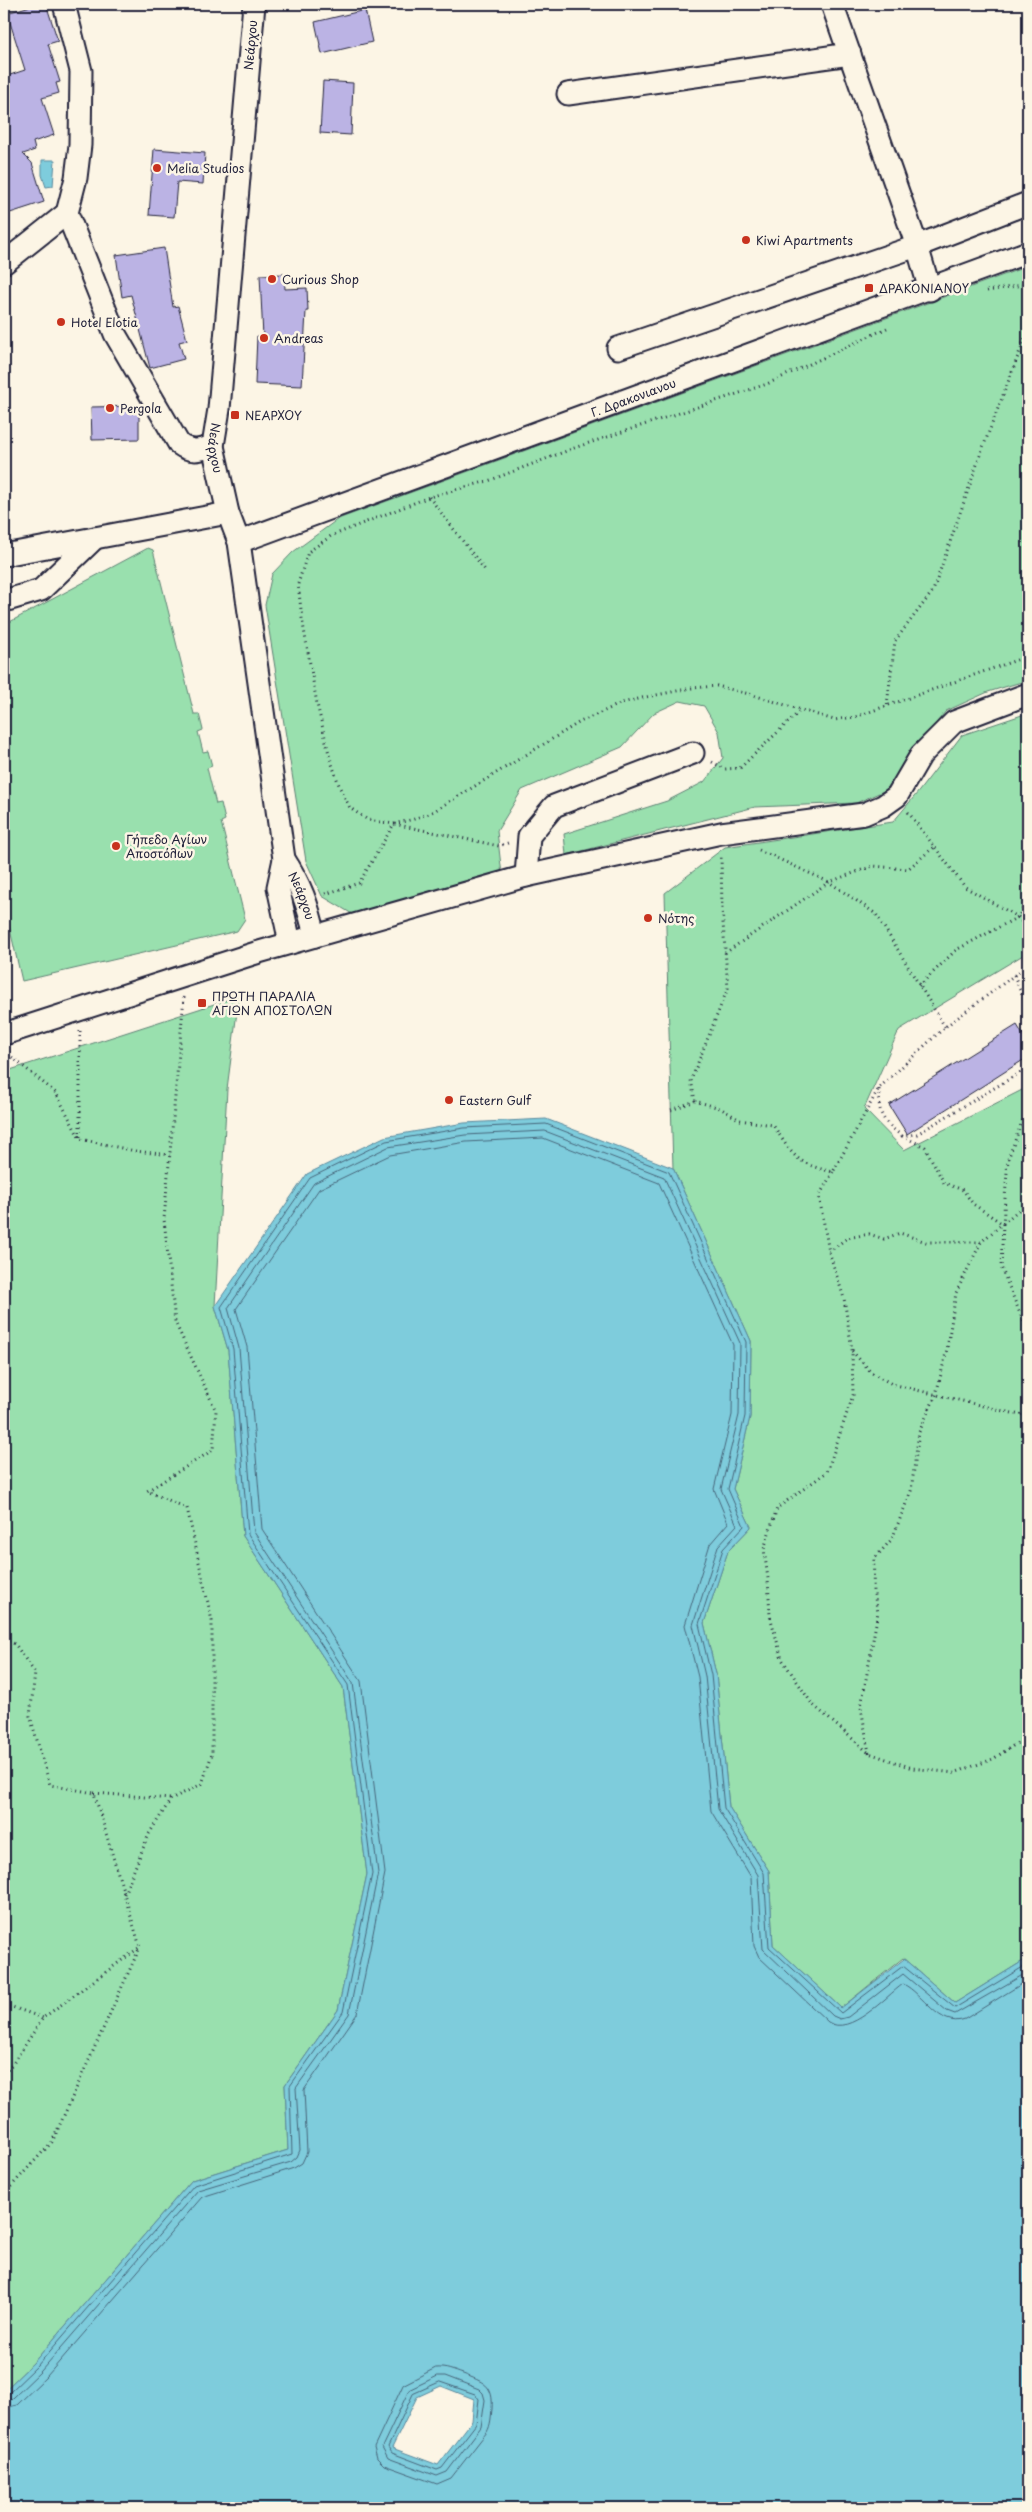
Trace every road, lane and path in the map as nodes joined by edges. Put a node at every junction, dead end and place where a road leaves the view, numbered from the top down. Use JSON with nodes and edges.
{"nodes":[{"id":1,"x":64,"y":4,"type":"edge"},
{"id":2,"x":254,"y":4,"type":"edge"},
{"id":3,"x":832,"y":4,"type":"edge"},
{"id":4,"x":850,"y":54,"type":"junction"},
{"id":5,"x":568,"y":94,"type":"dead end"},
{"id":6,"x":1028,"y":203,"type":"edge"},
{"id":7,"x":67,"y":213,"type":"junction"},
{"id":8,"x":917,"y":246,"type":"junction"},
{"id":9,"x":1028,"y":252,"type":"edge"},
{"id":10,"x":4,"y":263,"type":"edge"},
{"id":11,"x":1028,"y":284,"type":"edge"},
{"id":12,"x":930,"y":290,"type":"junction"},
{"id":13,"x":982,"y":293,"type":"dead end"},
{"id":14,"x":892,"y":326,"type":"dead end"},
{"id":15,"x":1028,"y":330,"type":"edge"},
{"id":16,"x":618,"y":348,"type":"dead end"},
{"id":17,"x":213,"y":446,"type":"junction"},
{"id":18,"x":429,"y":497,"type":"junction"},
{"id":19,"x":228,"y":513,"type":"junction"},
{"id":20,"x":95,"y":538,"type":"junction"},
{"id":21,"x":239,"y":542,"type":"junction"},
{"id":22,"x":4,"y":555,"type":"edge"},
{"id":23,"x":485,"y":570,"type":"dead end"},
{"id":24,"x":4,"y":601,"type":"edge"},
{"id":25,"x":1028,"y":656,"type":"edge"},
{"id":26,"x":1028,"y":694,"type":"edge"},
{"id":27,"x":886,"y":705,"type":"junction"},
{"id":28,"x":802,"y":710,"type":"junction"},
{"id":29,"x":693,"y":753,"type":"joint"},
{"id":30,"x":897,"y":796,"type":"junction"},
{"id":31,"x":394,"y":824,"type":"junction"},
{"id":32,"x":721,"y":833,"type":"junction"},
{"id":33,"x":529,"y":836,"type":"junction"},
{"id":34,"x":934,"y":847,"type":"junction"},
{"id":35,"x":757,"y":849,"type":"dead end"},
{"id":36,"x":284,"y":859,"type":"junction"},
{"id":37,"x":526,"y":876,"type":"junction"},
{"id":38,"x":829,"y":882,"type":"junction"},
{"id":39,"x":1028,"y":900,"type":"edge"},
{"id":40,"x":308,"y":904,"type":"junction"},
{"id":41,"x":282,"y":915,"type":"junction"},
{"id":42,"x":1018,"y":917,"type":"junction"},
{"id":43,"x":343,"y":928,"type":"junction"},
{"id":44,"x":1028,"y":930,"type":"edge"},
{"id":45,"x":315,"y":936,"type":"junction"},
{"id":46,"x":290,"y":943,"type":"junction"},
{"id":47,"x":259,"y":952,"type":"junction"},
{"id":48,"x":725,"y":953,"type":"junction"},
{"id":49,"x":1028,"y":965,"type":"edge"},
{"id":50,"x":186,"y":975,"type":"junction"},
{"id":51,"x":1014,"y":975,"type":"junction"},
{"id":52,"x":920,"y":986,"type":"junction"},
{"id":53,"x":80,"y":1008,"type":"junction"},
{"id":54,"x":1028,"y":1010,"type":"edge"},
{"id":55,"x":944,"y":1027,"type":"junction"},
{"id":56,"x":4,"y":1034,"type":"edge"},
{"id":57,"x":4,"y":1051,"type":"edge"},
{"id":58,"x":1028,"y":1068,"type":"edge"},
{"id":59,"x":879,"y":1088,"type":"junction"},
{"id":60,"x":695,"y":1101,"type":"junction"},
{"id":61,"x":1028,"y":1106,"type":"edge"},
{"id":62,"x":671,"y":1110,"type":"dead end"},
{"id":63,"x":902,"y":1136,"type":"junction"},
{"id":64,"x":80,"y":1139,"type":"junction"},
{"id":65,"x":170,"y":1155,"type":"junction"},
{"id":66,"x":833,"y":1172,"type":"junction"},
{"id":67,"x":1028,"y":1202,"type":"edge"},
{"id":68,"x":1003,"y":1224,"type":"junction"},
{"id":69,"x":981,"y":1242,"type":"junction"},
{"id":70,"x":829,"y":1252,"type":"junction"},
{"id":71,"x":1028,"y":1333,"type":"edge"},
{"id":72,"x":852,"y":1350,"type":"junction"},
{"id":73,"x":936,"y":1395,"type":"junction"},
{"id":74,"x":1028,"y":1410,"type":"edge"},
{"id":75,"x":4,"y":1639,"type":"edge"},
{"id":76,"x":1028,"y":1736,"type":"edge"},
{"id":77,"x":869,"y":1753,"type":"junction"},
{"id":78,"x":94,"y":1793,"type":"junction"},
{"id":79,"x":170,"y":1799,"type":"junction"},
{"id":80,"x":124,"y":1894,"type":"junction"},
{"id":81,"x":140,"y":1947,"type":"junction"},
{"id":82,"x":4,"y":2004,"type":"edge"},
{"id":83,"x":43,"y":2018,"type":"junction"},
{"id":84,"x":4,"y":2077,"type":"edge"},
{"id":85,"x":4,"y":2194,"type":"edge"}],
"edges":[{"from":1,"to":7,"type":"street"},
{"from":2,"to":17,"type":"street","name":"Νεάρχου"},
{"from":3,"to":4,"type":"street"},
{"from":4,"to":5,"type":"street"},
{"from":4,"to":8,"type":"street"},
{"from":6,"to":8,"type":"street"},
{"from":7,"to":10,"type":"street"},
{"from":7,"to":17,"type":"street"},
{"from":8,"to":12,"type":"street"},
{"from":8,"to":16,"type":"street"},
{"from":9,"to":12,"type":"street","name":"Γ. Δρακονιανου"},
{"from":11,"to":13,"type":"path"},
{"from":12,"to":21,"type":"street","name":"Γ. Δρακονιανου"},
{"from":14,"to":18,"type":"path"},
{"from":15,"to":27,"type":"path"},
{"from":17,"to":19,"type":"street","name":"Νεάρχου"},
{"from":18,"to":23,"type":"path"},
{"from":18,"to":31,"type":"path"},
{"from":19,"to":20,"type":"street"},
{"from":19,"to":21,"type":"street","name":"Νεάρχου"},
{"from":20,"to":22,"type":"street"},
{"from":20,"to":24,"type":"street"},
{"from":21,"to":36,"type":"street","name":"Νεάρχου"},
{"from":25,"to":27,"type":"path"},
{"from":26,"to":30,"type":"street"},
{"from":27,"to":28,"type":"path"},
{"from":28,"to":29,"type":"path"},
{"from":28,"to":31,"type":"path"},
{"from":29,"to":33,"type":"street"},
{"from":30,"to":32,"type":"street"},
{"from":30,"to":34,"type":"path"},
{"from":31,"to":33,"type":"path"},
{"from":31,"to":40,"type":"path"},
{"from":32,"to":37,"type":"street"},
{"from":32,"to":48,"type":"path"},
{"from":33,"to":37,"type":"street"},
{"from":34,"to":38,"type":"path"},
{"from":34,"to":42,"type":"path"},
{"from":35,"to":38,"type":"path"},
{"from":36,"to":40,"type":"street","name":"Νεάρχου"},
{"from":36,"to":41,"type":"street","name":"Νεάρχου"},
{"from":37,"to":43,"type":"street"},
{"from":38,"to":48,"type":"path"},
{"from":38,"to":52,"type":"path"},
{"from":39,"to":42,"type":"path"},
{"from":40,"to":43,"type":"street"},
{"from":40,"to":45,"type":"street","name":"Νεάρχου"},
{"from":41,"to":46,"type":"street","name":"Νεάρχου"},
{"from":41,"to":47,"type":"street"},
{"from":42,"to":44,"type":"path"},
{"from":42,"to":52,"type":"path"},
{"from":43,"to":45,"type":"street"},
{"from":45,"to":46,"type":"street"},
{"from":46,"to":47,"type":"street"},
{"from":47,"to":50,"type":"street"},
{"from":48,"to":60,"type":"path"},
{"from":49,"to":51,"type":"path"},
{"from":50,"to":53,"type":"street"},
{"from":50,"to":65,"type":"path"},
{"from":51,"to":54,"type":"path"},
{"from":51,"to":55,"type":"path"},
{"from":52,"to":55,"type":"path"},
{"from":53,"to":56,"type":"street"},
{"from":53,"to":64,"type":"path"},
{"from":55,"to":59,"type":"path"},
{"from":57,"to":64,"type":"path"},
{"from":58,"to":63,"type":"path"},
{"from":59,"to":63,"type":"path"},
{"from":59,"to":66,"type":"path"},
{"from":60,"to":62,"type":"path"},
{"from":60,"to":66,"type":"path"},
{"from":61,"to":68,"type":"path"},
{"from":63,"to":68,"type":"path"},
{"from":64,"to":65,"type":"path"},
{"from":65,"to":79,"type":"path"},
{"from":66,"to":70,"type":"path"},
{"from":67,"to":68,"type":"path"},
{"from":68,"to":69,"type":"path"},
{"from":68,"to":71,"type":"path"},
{"from":69,"to":70,"type":"path"},
{"from":69,"to":73,"type":"path"},
{"from":70,"to":72,"type":"path"},
{"from":72,"to":73,"type":"path"},
{"from":72,"to":77,"type":"path"},
{"from":73,"to":74,"type":"path"},
{"from":73,"to":77,"type":"path"},
{"from":75,"to":78,"type":"path"},
{"from":76,"to":77,"type":"path"},
{"from":78,"to":79,"type":"path"},
{"from":78,"to":80,"type":"path"},
{"from":79,"to":80,"type":"path"},
{"from":80,"to":81,"type":"path"},
{"from":81,"to":83,"type":"path"},
{"from":81,"to":85,"type":"path"},
{"from":82,"to":83,"type":"path"},
{"from":83,"to":84,"type":"path"}]}
